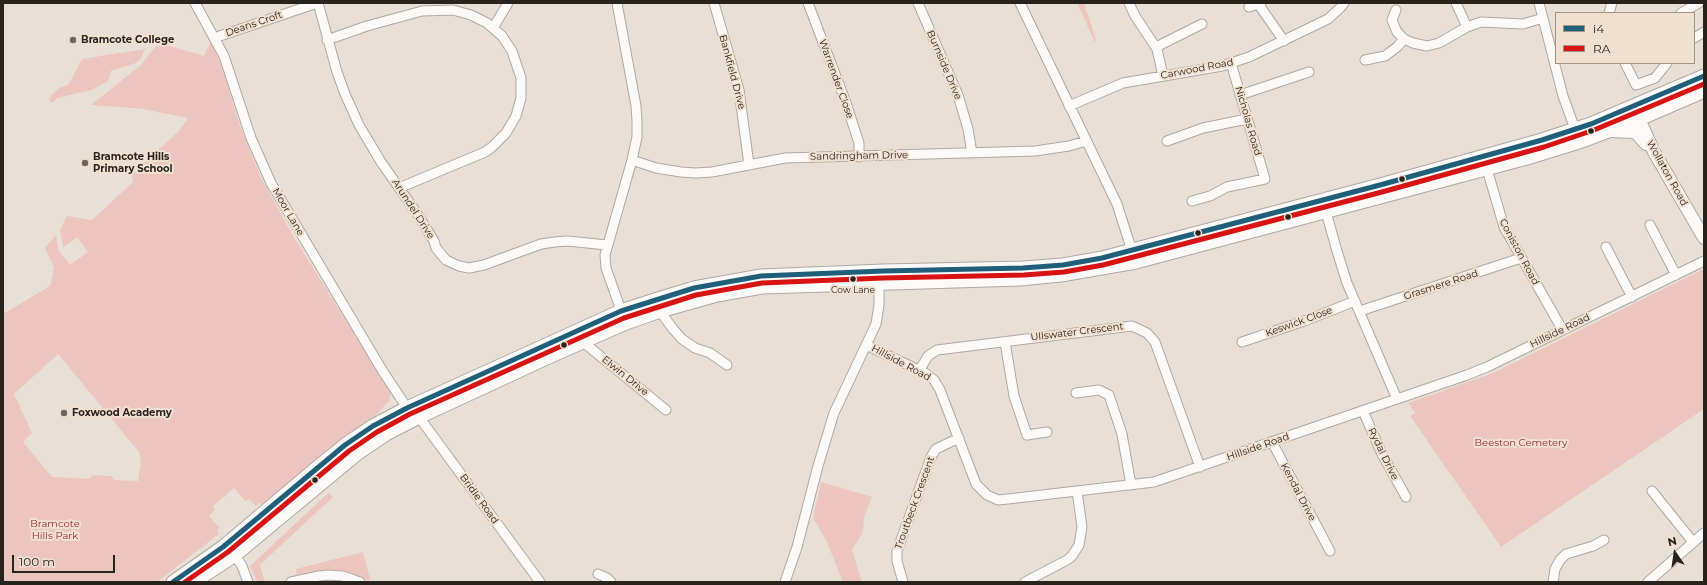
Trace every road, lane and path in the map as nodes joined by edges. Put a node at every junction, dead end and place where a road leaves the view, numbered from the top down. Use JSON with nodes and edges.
{"nodes":[{"id":1,"x":195,"y":3,"type":"edge"},
{"id":2,"x":318,"y":3,"type":"edge"},
{"id":3,"x":508,"y":3,"type":"edge"},
{"id":4,"x":618,"y":3,"type":"edge"},
{"id":5,"x":714,"y":3,"type":"edge"},
{"id":6,"x":808,"y":3,"type":"edge"},
{"id":7,"x":918,"y":3,"type":"edge"},
{"id":8,"x":1020,"y":3,"type":"edge"},
{"id":9,"x":1129,"y":3,"type":"edge"},
{"id":10,"x":1344,"y":3,"type":"edge"},
{"id":11,"x":1456,"y":3,"type":"edge"},
{"id":12,"x":1540,"y":3,"type":"edge"},
{"id":13,"x":1699,"y":3,"type":"edge"},
{"id":14,"x":1260,"y":4,"type":"edge"},
{"id":15,"x":1249,"y":7,"type":"dead end"},
{"id":16,"x":1396,"y":10,"type":"dead end"},
{"id":17,"x":1683,"y":12,"type":"edge"},
{"id":18,"x":1543,"y":18,"type":"junction"},
{"id":19,"x":1202,"y":24,"type":"dead end"},
{"id":20,"x":1467,"y":27,"type":"junction"},
{"id":21,"x":493,"y":28,"type":"junction"},
{"id":22,"x":1704,"y":32,"type":"edge"},
{"id":23,"x":1695,"y":37,"type":"edge"},
{"id":24,"x":214,"y":38,"type":"junction"},
{"id":25,"x":1404,"y":39,"type":"junction"},
{"id":26,"x":327,"y":40,"type":"junction"},
{"id":27,"x":1284,"y":41,"type":"junction"},
{"id":28,"x":1156,"y":47,"type":"junction"},
{"id":29,"x":1365,"y":60,"type":"dead end"},
{"id":30,"x":1231,"y":63,"type":"junction"},
{"id":31,"x":1666,"y":64,"type":"edge"},
{"id":32,"x":1629,"y":65,"type":"edge"},
{"id":33,"x":1309,"y":72,"type":"dead end"},
{"id":34,"x":1163,"y":76,"type":"junction"},
{"id":35,"x":1704,"y":76,"type":"edge"},
{"id":36,"x":1636,"y":85,"type":"junction"},
{"id":37,"x":1704,"y":91,"type":"edge"},
{"id":38,"x":1240,"y":95,"type":"junction"},
{"id":39,"x":1639,"y":103,"type":"junction"},
{"id":40,"x":1069,"y":106,"type":"junction"},
{"id":41,"x":1247,"y":119,"type":"junction"},
{"id":42,"x":1638,"y":119,"type":"junction"},
{"id":43,"x":1575,"y":130,"type":"junction"},
{"id":44,"x":1609,"y":131,"type":"junction"},
{"id":45,"x":1167,"y":140,"type":"dead end"},
{"id":46,"x":1086,"y":141,"type":"junction"},
{"id":47,"x":1654,"y":152,"type":"junction"},
{"id":48,"x":972,"y":153,"type":"junction"},
{"id":49,"x":859,"y":157,"type":"junction"},
{"id":50,"x":632,"y":160,"type":"junction"},
{"id":51,"x":749,"y":165,"type":"junction"},
{"id":52,"x":1487,"y":169,"type":"junction"},
{"id":53,"x":399,"y":188,"type":"junction"},
{"id":54,"x":1198,"y":188,"type":"dead end"},
{"id":55,"x":1326,"y":212,"type":"junction"},
{"id":56,"x":1650,"y":225,"type":"dead end"},
{"id":57,"x":1704,"y":238,"type":"edge"},
{"id":58,"x":607,"y":245,"type":"junction"},
{"id":59,"x":1606,"y":247,"type":"dead end"},
{"id":60,"x":1132,"y":251,"type":"junction"},
{"id":61,"x":1521,"y":258,"type":"junction"},
{"id":62,"x":1704,"y":261,"type":"edge"},
{"id":63,"x":1676,"y":275,"type":"junction"},
{"id":64,"x":880,"y":283,"type":"junction"},
{"id":65,"x":1632,"y":297,"type":"junction"},
{"id":66,"x":1355,"y":301,"type":"junction"},
{"id":67,"x":660,"y":311,"type":"junction"},
{"id":68,"x":1360,"y":311,"type":"junction"},
{"id":69,"x":623,"y":317,"type":"junction"},
{"id":70,"x":1562,"y":330,"type":"junction"},
{"id":71,"x":583,"y":342,"type":"junction"},
{"id":72,"x":1005,"y":342,"type":"junction"},
{"id":73,"x":1242,"y":342,"type":"dead end"},
{"id":74,"x":866,"y":345,"type":"junction"},
{"id":75,"x":727,"y":365,"type":"dead end"},
{"id":76,"x":919,"y":371,"type":"junction"},
{"id":77,"x":1076,"y":393,"type":"dead end"},
{"id":78,"x":1397,"y":399,"type":"junction"},
{"id":79,"x":407,"y":408,"type":"junction"},
{"id":80,"x":666,"y":410,"type":"dead end"},
{"id":81,"x":1363,"y":411,"type":"junction"},
{"id":82,"x":419,"y":417,"type":"junction"},
{"id":83,"x":1048,"y":432,"type":"dead end"},
{"id":84,"x":959,"y":438,"type":"junction"},
{"id":85,"x":1272,"y":442,"type":"junction"},
{"id":86,"x":1200,"y":467,"type":"junction"},
{"id":87,"x":1131,"y":485,"type":"junction"},
{"id":88,"x":1077,"y":491,"type":"junction"},
{"id":89,"x":1652,"y":491,"type":"dead end"},
{"id":90,"x":1406,"y":497,"type":"dead end"},
{"id":91,"x":1704,"y":533,"type":"edge"},
{"id":92,"x":1604,"y":540,"type":"dead end"},
{"id":93,"x":1693,"y":542,"type":"junction"},
{"id":94,"x":1330,"y":551,"type":"dead end"},
{"id":95,"x":235,"y":555,"type":"junction"},
{"id":96,"x":598,"y":574,"type":"dead end"},
{"id":97,"x":173,"y":582,"type":"edge"},
{"id":98,"x":194,"y":582,"type":"edge"},
{"id":99,"x":248,"y":582,"type":"edge"},
{"id":100,"x":291,"y":582,"type":"edge"},
{"id":101,"x":360,"y":582,"type":"edge"},
{"id":102,"x":540,"y":582,"type":"edge"},
{"id":103,"x":611,"y":582,"type":"edge"},
{"id":104,"x":785,"y":582,"type":"edge"},
{"id":105,"x":903,"y":582,"type":"edge"},
{"id":106,"x":1025,"y":582,"type":"edge"},
{"id":107,"x":1553,"y":582,"type":"edge"},
{"id":108,"x":1648,"y":582,"type":"edge"}],
"edges":[{"from":1,"to":24,"type":"street","name":"Moor Lane"},
{"from":2,"to":24,"type":"street","name":"Deans Croft"},
{"from":2,"to":26,"type":"street","name":"Arundel Drive"},
{"from":3,"to":21,"type":"street"},
{"from":4,"to":50,"type":"street"},
{"from":5,"to":51,"type":"street","name":"Bankfield Drive"},
{"from":6,"to":49,"type":"street","name":"Warrender Close"},
{"from":7,"to":48,"type":"street","name":"Burnside Drive"},
{"from":8,"to":40,"type":"street"},
{"from":9,"to":28,"type":"street"},
{"from":10,"to":27,"type":"street","name":"Carwood Road"},
{"from":11,"to":20,"type":"street"},
{"from":12,"to":18,"type":"street"},
{"from":13,"to":17,"type":"street"},
{"from":14,"to":15,"type":"street"},
{"from":14,"to":27,"type":"street"},
{"from":16,"to":25,"type":"street"},
{"from":18,"to":20,"type":"street"},
{"from":18,"to":43,"type":"street"},
{"from":19,"to":28,"type":"street"},
{"from":20,"to":25,"type":"street"},
{"from":21,"to":26,"type":"street"},
{"from":21,"to":53,"type":"street"},
{"from":22,"to":23,"type":"street"},
{"from":24,"to":79,"type":"street","name":"Moor Lane"},
{"from":25,"to":29,"type":"street"},
{"from":26,"to":53,"type":"street","name":"Arundel Drive"},
{"from":27,"to":30,"type":"street","name":"Carwood Road"},
{"from":28,"to":34,"type":"street"},
{"from":30,"to":34,"type":"street","name":"Carwood Road"},
{"from":30,"to":38,"type":"street","name":"Nicholas Road"},
{"from":31,"to":36,"type":"street"},
{"from":32,"to":36,"type":"street"},
{"from":33,"to":38,"type":"street"},
{"from":34,"to":40,"type":"street","name":"Carwood Road"},
{"from":35,"to":39,"type":"highway"},
{"from":36,"to":39,"type":"street"},
{"from":37,"to":42,"type":"highway"},
{"from":38,"to":41,"type":"street","name":"Nicholas Road"},
{"from":39,"to":42,"type":"main road","name":"Wollaton Road"},
{"from":39,"to":43,"type":"highway"},
{"from":40,"to":46,"type":"street"},
{"from":41,"to":45,"type":"street"},
{"from":41,"to":54,"type":"street","name":"Nicholas Road"},
{"from":42,"to":44,"type":"highway"},
{"from":42,"to":47,"type":"main road","name":"Wollaton Road"},
{"from":43,"to":60,"type":"highway"},
{"from":44,"to":47,"type":"main road"},
{"from":44,"to":52,"type":"highway"},
{"from":46,"to":48,"type":"street","name":"Sandringham Drive"},
{"from":46,"to":60,"type":"street"},
{"from":47,"to":57,"type":"main road","name":"Wollaton Road"},
{"from":48,"to":49,"type":"street","name":"Sandringham Drive"},
{"from":49,"to":51,"type":"street","name":"Sandringham Drive"},
{"from":50,"to":51,"type":"street","name":"Sandringham Drive"},
{"from":50,"to":58,"type":"street"},
{"from":52,"to":55,"type":"highway"},
{"from":52,"to":61,"type":"street","name":"Coniston Road"},
{"from":53,"to":58,"type":"street","name":"Arundel Drive"},
{"from":55,"to":64,"type":"highway"},
{"from":55,"to":66,"type":"street"},
{"from":56,"to":63,"type":"street"},
{"from":58,"to":69,"type":"street"},
{"from":59,"to":65,"type":"street"},
{"from":60,"to":69,"type":"highway"},
{"from":61,"to":68,"type":"street","name":"Grasmere Road"},
{"from":61,"to":70,"type":"street","name":"Coniston Road"},
{"from":62,"to":63,"type":"street","name":"Hillside Road"},
{"from":63,"to":65,"type":"street","name":"Hillside Road"},
{"from":64,"to":67,"type":"highway"},
{"from":64,"to":74,"type":"street"},
{"from":65,"to":70,"type":"street","name":"Hillside Road"},
{"from":66,"to":68,"type":"street"},
{"from":66,"to":73,"type":"street","name":"Keswick Close"},
{"from":67,"to":69,"type":"highway"},
{"from":67,"to":75,"type":"street"},
{"from":68,"to":78,"type":"street"},
{"from":69,"to":71,"type":"highway"},
{"from":69,"to":79,"type":"highway"},
{"from":70,"to":78,"type":"street","name":"Hillside Road"},
{"from":71,"to":80,"type":"street","name":"Elwin Drive"},
{"from":71,"to":82,"type":"highway"},
{"from":72,"to":76,"type":"street","name":"Ullswater Crescent"},
{"from":72,"to":83,"type":"street"},
{"from":72,"to":86,"type":"street","name":"Ullswater Crescent"},
{"from":74,"to":76,"type":"street","name":"Hillside Road"},
{"from":74,"to":104,"type":"street"},
{"from":76,"to":84,"type":"street","name":"Hillside Road"},
{"from":77,"to":87,"type":"street"},
{"from":78,"to":81,"type":"street","name":"Hillside Road"},
{"from":79,"to":97,"type":"highway"},
{"from":81,"to":85,"type":"street","name":"Hillside Road"},
{"from":81,"to":90,"type":"street","name":"Rydal Drive"},
{"from":82,"to":95,"type":"highway"},
{"from":82,"to":102,"type":"street","name":"Bridle Road"},
{"from":84,"to":88,"type":"street","name":"Hillside Road"},
{"from":84,"to":105,"type":"street","name":"Troutbeck Crescent"},
{"from":85,"to":86,"type":"street","name":"Hillside Road"},
{"from":85,"to":94,"type":"street","name":"Kendal Drive"},
{"from":86,"to":87,"type":"street","name":"Hillside Road"},
{"from":87,"to":88,"type":"street","name":"Hillside Road"},
{"from":88,"to":106,"type":"street"},
{"from":89,"to":93,"type":"street"},
{"from":91,"to":93,"type":"street"},
{"from":92,"to":107,"type":"street"},
{"from":93,"to":108,"type":"street"},
{"from":95,"to":98,"type":"highway"},
{"from":95,"to":99,"type":"street"},
{"from":96,"to":103,"type":"street"},
{"from":100,"to":101,"type":"street"}]}
